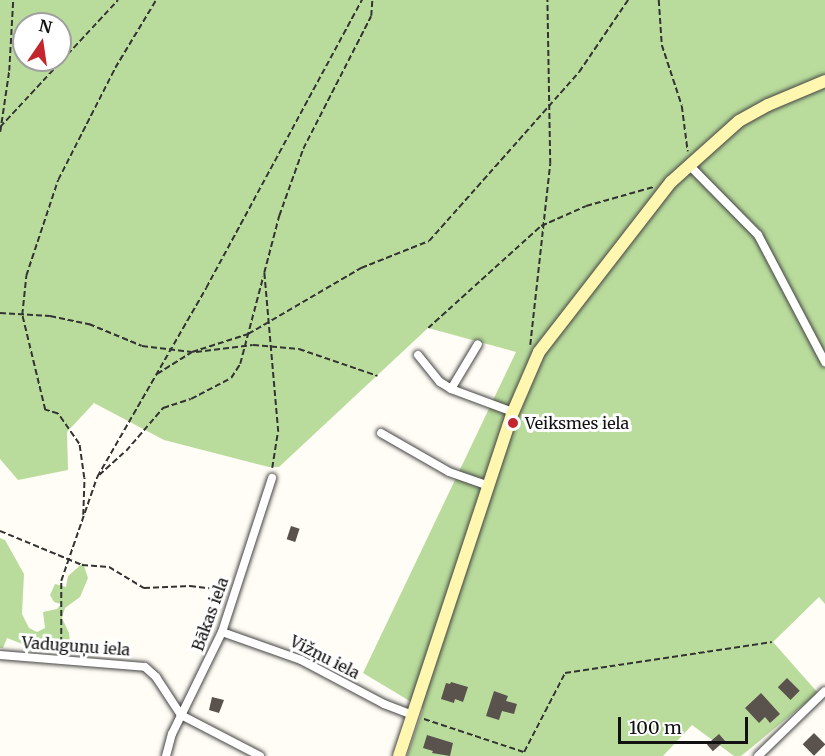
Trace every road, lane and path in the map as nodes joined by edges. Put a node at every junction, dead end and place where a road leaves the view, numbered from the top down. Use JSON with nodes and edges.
{"nodes":[{"id":1,"x":13,"y":0,"type":"edge"},
{"id":2,"x":118,"y":0,"type":"edge"},
{"id":3,"x":156,"y":0,"type":"edge"},
{"id":4,"x":362,"y":0,"type":"edge"},
{"id":5,"x":372,"y":0,"type":"edge"},
{"id":6,"x":547,"y":0,"type":"edge"},
{"id":7,"x":628,"y":0,"type":"edge"},
{"id":8,"x":659,"y":0,"type":"edge"},
{"id":9,"x":825,"y":81,"type":"edge"},
{"id":10,"x":549,"y":106,"type":"junction"},
{"id":11,"x":1,"y":126,"type":"edge"},
{"id":12,"x":0,"y":132,"type":"edge"},
{"id":13,"x":689,"y":165,"type":"junction"},
{"id":14,"x":671,"y":182,"type":"junction"},
{"id":15,"x":541,"y":226,"type":"junction"},
{"id":16,"x":264,"y":273,"type":"junction"},
{"id":17,"x":0,"y":313,"type":"edge"},
{"id":18,"x":22,"y":315,"type":"junction"},
{"id":19,"x":268,"y":322,"type":"junction"},
{"id":20,"x":428,"y":328,"type":"dead end"},
{"id":21,"x":248,"y":334,"type":"junction"},
{"id":22,"x":478,"y":344,"type":"dead end"},
{"id":23,"x":245,"y":346,"type":"junction"},
{"id":24,"x":270,"y":346,"type":"junction"},
{"id":25,"x":171,"y":349,"type":"junction"},
{"id":26,"x":192,"y":352,"type":"junction"},
{"id":27,"x":529,"y":353,"type":"dead end"},
{"id":28,"x":417,"y":356,"type":"dead end"},
{"id":29,"x":825,"y":362,"type":"edge"},
{"id":30,"x":156,"y":374,"type":"junction"},
{"id":31,"x":378,"y":376,"type":"dead end"},
{"id":32,"x":451,"y":390,"type":"junction"},
{"id":33,"x":513,"y":412,"type":"junction"},
{"id":34,"x":381,"y":433,"type":"dead end"},
{"id":35,"x":97,"y":477,"type":"junction"},
{"id":36,"x":272,"y":478,"type":"joint"},
{"id":37,"x":489,"y":486,"type":"junction"},
{"id":38,"x":83,"y":519,"type":"junction"},
{"id":39,"x":0,"y":531,"type":"edge"},
{"id":40,"x":68,"y":559,"type":"junction"},
{"id":41,"x":232,"y":599,"type":"junction"},
{"id":42,"x":222,"y":632,"type":"junction"},
{"id":43,"x":772,"y":642,"type":"dead end"},
{"id":44,"x":0,"y":655,"type":"edge"},
{"id":45,"x":60,"y":659,"type":"junction"},
{"id":46,"x":825,"y":691,"type":"edge"},
{"id":47,"x":181,"y":715,"type":"junction"},
{"id":48,"x":412,"y":715,"type":"junction"},
{"id":49,"x":760,"y":755,"type":"edge"},
{"id":50,"x":166,"y":756,"type":"edge"},
{"id":51,"x":260,"y":756,"type":"edge"},
{"id":52,"x":399,"y":756,"type":"edge"}],
"edges":[{"from":1,"to":11,"type":"path"},
{"from":2,"to":11,"type":"path"},
{"from":3,"to":18,"type":"path"},
{"from":4,"to":25,"type":"path"},
{"from":5,"to":16,"type":"path"},
{"from":6,"to":10,"type":"path"},
{"from":7,"to":10,"type":"path"},
{"from":8,"to":13,"type":"path"},
{"from":9,"to":13,"type":"main road"},
{"from":10,"to":15,"type":"path"},
{"from":10,"to":19,"type":"path"},
{"from":11,"to":12,"type":"path"},
{"from":13,"to":14,"type":"main road"},
{"from":13,"to":29,"type":"street"},
{"from":14,"to":15,"type":"path"},
{"from":14,"to":33,"type":"main road"},
{"from":15,"to":20,"type":"path"},
{"from":15,"to":27,"type":"path"},
{"from":16,"to":19,"type":"path"},
{"from":16,"to":21,"type":"path"},
{"from":17,"to":18,"type":"path"},
{"from":18,"to":25,"type":"path"},
{"from":18,"to":38,"type":"path"},
{"from":19,"to":21,"type":"path"},
{"from":19,"to":24,"type":"path"},
{"from":21,"to":23,"type":"path"},
{"from":21,"to":26,"type":"path"},
{"from":22,"to":32,"type":"street"},
{"from":23,"to":24,"type":"path"},
{"from":23,"to":26,"type":"path"},
{"from":23,"to":35,"type":"path"},
{"from":24,"to":31,"type":"path"},
{"from":24,"to":36,"type":"path"},
{"from":25,"to":26,"type":"path"},
{"from":25,"to":30,"type":"path"},
{"from":26,"to":30,"type":"path"},
{"from":28,"to":32,"type":"street"},
{"from":30,"to":35,"type":"path"},
{"from":32,"to":33,"type":"street"},
{"from":33,"to":37,"type":"main road"},
{"from":34,"to":37,"type":"street"},
{"from":35,"to":38,"type":"path"},
{"from":36,"to":41,"type":"street","name":"Bākas iela"},
{"from":37,"to":48,"type":"main road"},
{"from":38,"to":40,"type":"path"},
{"from":39,"to":40,"type":"path"},
{"from":40,"to":41,"type":"path"},
{"from":40,"to":45,"type":"path"},
{"from":41,"to":42,"type":"street","name":"Bākas iela"},
{"from":42,"to":47,"type":"street","name":"Bākas iela"},
{"from":42,"to":48,"type":"street","name":"Vižņu iela"},
{"from":43,"to":48,"type":"path"},
{"from":44,"to":45,"type":"street","name":"Vaduguņu iela"},
{"from":45,"to":47,"type":"street","name":"Vaduguņu iela"},
{"from":46,"to":49,"type":"street"},
{"from":47,"to":50,"type":"street","name":"Bākas iela"},
{"from":47,"to":51,"type":"street","name":"Vaduguņu iela"},
{"from":48,"to":52,"type":"main road"}]}
